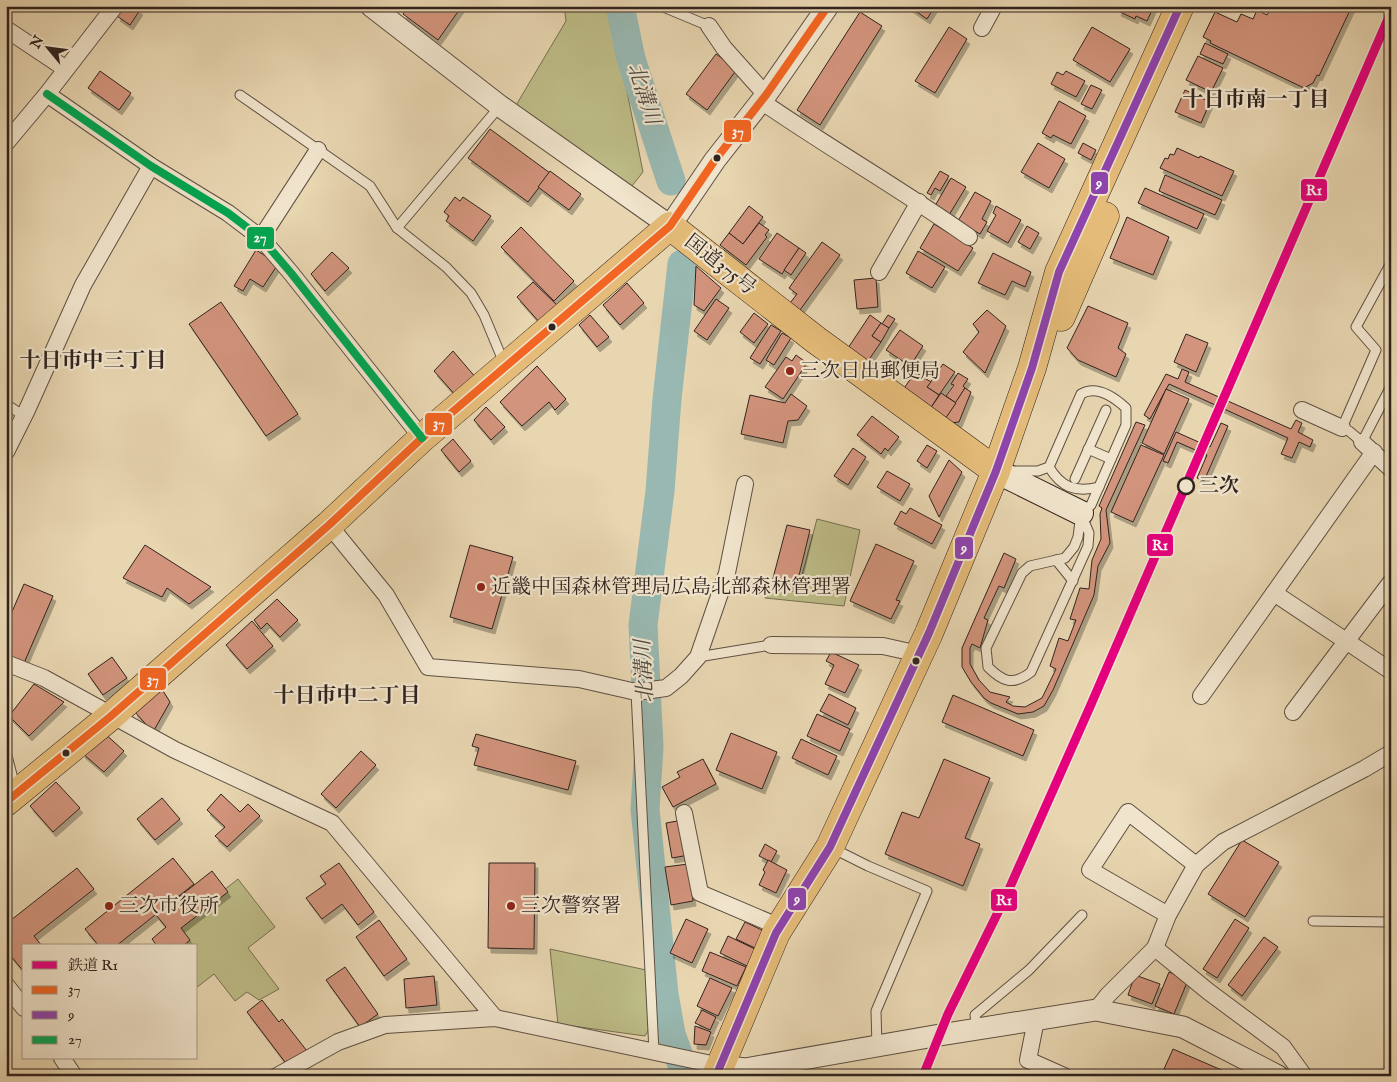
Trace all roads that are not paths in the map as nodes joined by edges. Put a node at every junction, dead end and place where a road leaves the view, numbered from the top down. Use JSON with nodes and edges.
{"nodes":[{"id":1,"x":115,"y":6,"type":"edge"},
{"id":2,"x":371,"y":6,"type":"edge"},
{"id":3,"x":661,"y":6,"type":"edge"},
{"id":4,"x":828,"y":6,"type":"edge"},
{"id":5,"x":994,"y":6,"type":"edge"},
{"id":6,"x":1180,"y":6,"type":"edge"},
{"id":7,"x":1196,"y":6,"type":"edge"},
{"id":8,"x":709,"y":26,"type":"joint"},
{"id":9,"x":982,"y":28,"type":"dead end"},
{"id":10,"x":6,"y":29,"type":"edge"},
{"id":11,"x":66,"y":69,"type":"junction"},
{"id":12,"x":47,"y":94,"type":"junction"},
{"id":13,"x":240,"y":95,"type":"dead end"},
{"id":14,"x":763,"y":98,"type":"junction"},
{"id":15,"x":500,"y":106,"type":"junction"},
{"id":16,"x":6,"y":143,"type":"edge"},
{"id":17,"x":318,"y":150,"type":"junction"},
{"id":18,"x":151,"y":166,"type":"junction"},
{"id":19,"x":919,"y":202,"type":"junction"},
{"id":20,"x":670,"y":226,"type":"junction"},
{"id":21,"x":397,"y":228,"type":"junction"},
{"id":22,"x":969,"y":237,"type":"dead end"},
{"id":23,"x":261,"y":238,"type":"junction"},
{"id":24,"x":1391,"y":263,"type":"edge"},
{"id":25,"x":879,"y":272,"type":"dead end"},
{"id":26,"x":505,"y":366,"type":"junction"},
{"id":27,"x":1032,"y":368,"type":"junction"},
{"id":28,"x":1391,"y":386,"type":"edge"},
{"id":29,"x":6,"y":404,"type":"edge"},
{"id":30,"x":1106,"y":410,"type":"dead end"},
{"id":31,"x":1302,"y":410,"type":"dead end"},
{"id":32,"x":24,"y":416,"type":"junction"},
{"id":33,"x":1342,"y":428,"type":"junction"},
{"id":34,"x":422,"y":438,"type":"junction"},
{"id":35,"x":1368,"y":447,"type":"junction"},
{"id":36,"x":1088,"y":449,"type":"junction"},
{"id":37,"x":6,"y":452,"type":"edge"},
{"id":38,"x":1111,"y":459,"type":"junction"},
{"id":39,"x":1049,"y":467,"type":"junction"},
{"id":40,"x":1391,"y":469,"type":"edge"},
{"id":41,"x":996,"y":470,"type":"junction"},
{"id":42,"x":1075,"y":479,"type":"dead end"},
{"id":43,"x":745,"y":484,"type":"dead end"},
{"id":44,"x":1099,"y":487,"type":"junction"},
{"id":45,"x":1081,"y":513,"type":"junction"},
{"id":46,"x":329,"y":525,"type":"junction"},
{"id":47,"x":1056,"y":560,"type":"junction"},
{"id":48,"x":1073,"y":581,"type":"junction"},
{"id":49,"x":1391,"y":582,"type":"edge"},
{"id":50,"x":1274,"y":593,"type":"junction"},
{"id":51,"x":1347,"y":642,"type":"junction"},
{"id":52,"x":771,"y":645,"type":"joint"},
{"id":53,"x":919,"y":654,"type":"junction"},
{"id":54,"x":698,"y":658,"type":"junction"},
{"id":55,"x":6,"y":663,"type":"edge"},
{"id":56,"x":1391,"y":671,"type":"edge"},
{"id":57,"x":645,"y":690,"type":"junction"},
{"id":58,"x":1202,"y":696,"type":"dead end"},
{"id":59,"x":1293,"y":712,"type":"dead end"},
{"id":60,"x":111,"y":716,"type":"junction"},
{"id":61,"x":6,"y":752,"type":"edge"},
{"id":62,"x":1391,"y":753,"type":"edge"},
{"id":63,"x":12,"y":797,"type":"edge"},
{"id":64,"x":684,"y":814,"type":"dead end"},
{"id":65,"x":830,"y":847,"type":"junction"},
{"id":66,"x":1196,"y":865,"type":"junction"},
{"id":67,"x":1082,"y":915,"type":"dead end"},
{"id":68,"x":1168,"y":916,"type":"junction"},
{"id":69,"x":1313,"y":921,"type":"dead end"},
{"id":70,"x":1391,"y":922,"type":"edge"},
{"id":71,"x":780,"y":927,"type":"junction"},
{"id":72,"x":1155,"y":948,"type":"junction"},
{"id":73,"x":6,"y":985,"type":"edge"},
{"id":74,"x":22,"y":1005,"type":"edge"},
{"id":75,"x":1096,"y":1010,"type":"junction"},
{"id":76,"x":495,"y":1018,"type":"junction"},
{"id":77,"x":1036,"y":1020,"type":"junction"},
{"id":78,"x":977,"y":1030,"type":"junction"},
{"id":79,"x":877,"y":1046,"type":"junction"},
{"id":80,"x":660,"y":1053,"type":"junction"},
{"id":81,"x":63,"y":1060,"type":"edge"},
{"id":82,"x":718,"y":1071,"type":"edge"},
{"id":83,"x":74,"y":1076,"type":"edge"},
{"id":84,"x":277,"y":1076,"type":"edge"},
{"id":85,"x":1064,"y":1076,"type":"edge"},
{"id":86,"x":1278,"y":1076,"type":"edge"},
{"id":87,"x":1304,"y":1076,"type":"edge"}],
"edges":[{"from":1,"to":11,"type":"street"},
{"from":2,"to":15,"type":"street"},
{"from":3,"to":8,"type":"lane"},
{"from":4,"to":14,"type":"street"},
{"from":5,"to":9,"type":"street"},
{"from":6,"to":27,"type":"highway"},
{"from":7,"to":27,"type":"highway"},
{"from":8,"to":14,"type":"street"},
{"from":10,"to":11,"type":"street"},
{"from":11,"to":12,"type":"street"},
{"from":12,"to":16,"type":"street"},
{"from":12,"to":18,"type":"street"},
{"from":13,"to":17,"type":"lane"},
{"from":14,"to":19,"type":"street"},
{"from":14,"to":20,"type":"street"},
{"from":15,"to":20,"type":"street"},
{"from":15,"to":21,"type":"lane"},
{"from":17,"to":21,"type":"lane"},
{"from":17,"to":23,"type":"street"},
{"from":18,"to":23,"type":"street"},
{"from":18,"to":32,"type":"street"},
{"from":19,"to":22,"type":"street"},
{"from":19,"to":25,"type":"street"},
{"from":20,"to":26,"type":"highway","name":"国道375号"},
{"from":20,"to":41,"type":"highway","name":"国道375号"},
{"from":21,"to":26,"type":"lane"},
{"from":23,"to":34,"type":"street"},
{"from":24,"to":33,"type":"lane"},
{"from":26,"to":34,"type":"highway","name":"国道375号"},
{"from":27,"to":41,"type":"highway"},
{"from":28,"to":35,"type":"lane"},
{"from":29,"to":32,"type":"lane"},
{"from":30,"to":36,"type":"lane"},
{"from":31,"to":33,"type":"street"},
{"from":32,"to":37,"type":"street"},
{"from":33,"to":35,"type":"lane"},
{"from":34,"to":46,"type":"highway","name":"国道375号"},
{"from":35,"to":40,"type":"street"},
{"from":35,"to":50,"type":"street"},
{"from":36,"to":38,"type":"lane"},
{"from":36,"to":42,"type":"lane"},
{"from":38,"to":39,"type":"lane"},
{"from":38,"to":44,"type":"lane"},
{"from":39,"to":41,"type":"lane"},
{"from":39,"to":44,"type":"lane"},
{"from":41,"to":45,"type":"main road"},
{"from":41,"to":53,"type":"highway"},
{"from":43,"to":54,"type":"street"},
{"from":44,"to":45,"type":"lane"},
{"from":45,"to":47,"type":"lane"},
{"from":45,"to":48,"type":"lane"},
{"from":46,"to":57,"type":"street"},
{"from":46,"to":60,"type":"highway","name":"国道375号"},
{"from":47,"to":48,"type":"lane"},
{"from":47,"to":48,"type":"lane"},
{"from":49,"to":51,"type":"street"},
{"from":50,"to":51,"type":"street"},
{"from":50,"to":58,"type":"street"},
{"from":51,"to":56,"type":"street"},
{"from":51,"to":59,"type":"street"},
{"from":52,"to":53,"type":"street"},
{"from":52,"to":54,"type":"lane"},
{"from":53,"to":65,"type":"highway"},
{"from":54,"to":57,"type":"street"},
{"from":55,"to":60,"type":"street"},
{"from":57,"to":80,"type":"lane"},
{"from":60,"to":63,"type":"highway","name":"国道375号"},
{"from":60,"to":76,"type":"street"},
{"from":61,"to":63,"type":"lane"},
{"from":62,"to":66,"type":"street"},
{"from":64,"to":71,"type":"street"},
{"from":65,"to":71,"type":"highway"},
{"from":65,"to":79,"type":"lane"},
{"from":66,"to":68,"type":"street"},
{"from":66,"to":68,"type":"street"},
{"from":67,"to":78,"type":"lane"},
{"from":68,"to":72,"type":"street"},
{"from":69,"to":70,"type":"lane"},
{"from":71,"to":82,"type":"highway"},
{"from":72,"to":75,"type":"street"},
{"from":72,"to":87,"type":"street"},
{"from":73,"to":74,"type":"street"},
{"from":75,"to":77,"type":"street"},
{"from":75,"to":86,"type":"street"},
{"from":76,"to":80,"type":"street"},
{"from":76,"to":84,"type":"street"},
{"from":77,"to":78,"type":"street"},
{"from":77,"to":85,"type":"street"},
{"from":78,"to":79,"type":"street"},
{"from":79,"to":82,"type":"street"},
{"from":80,"to":82,"type":"street"},
{"from":81,"to":83,"type":"street"}]}
